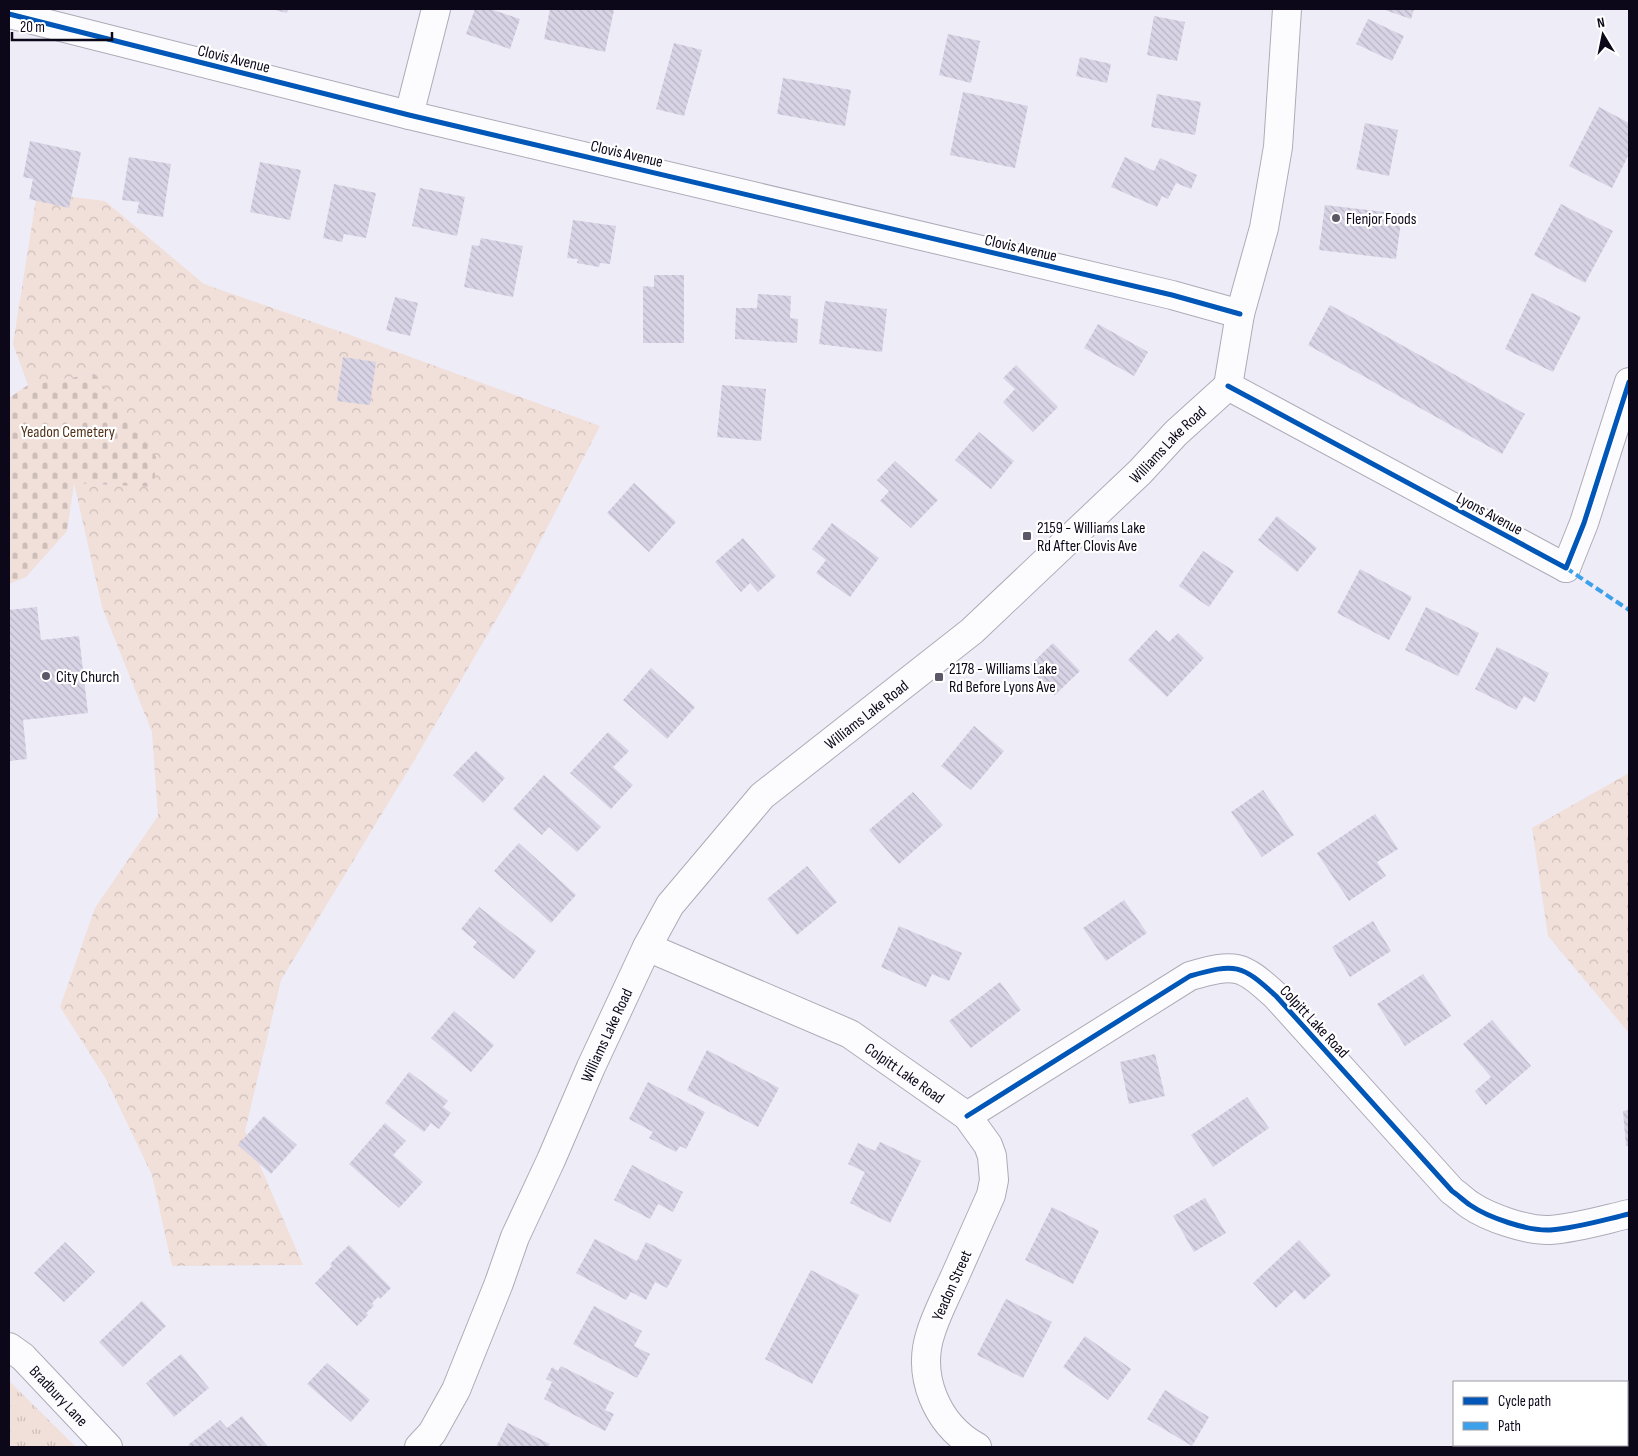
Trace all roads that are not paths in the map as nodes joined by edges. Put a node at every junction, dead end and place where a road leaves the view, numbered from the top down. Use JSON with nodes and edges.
{"nodes":[{"id":1,"x":436,"y":9,"type":"edge"},
{"id":2,"x":1287,"y":9,"type":"edge"},
{"id":3,"x":9,"y":14,"type":"edge"},
{"id":4,"x":409,"y":115,"type":"junction"},
{"id":5,"x":1240,"y":314,"type":"junction"},
{"id":6,"x":1629,"y":382,"type":"edge"},
{"id":7,"x":1228,"y":386,"type":"junction"},
{"id":8,"x":647,"y":947,"type":"junction"},
{"id":9,"x":966,"y":1116,"type":"junction"},
{"id":10,"x":1629,"y":1214,"type":"edge"},
{"id":11,"x":9,"y":1346,"type":"edge"},
{"id":12,"x":108,"y":1447,"type":"edge"},
{"id":13,"x":419,"y":1447,"type":"edge"},
{"id":14,"x":977,"y":1447,"type":"edge"}],
"edges":[{"from":1,"to":4,"type":"street"},
{"from":2,"to":5,"type":"street"},
{"from":3,"to":4,"type":"street","name":"Clovis Avenue"},
{"from":4,"to":5,"type":"street","name":"Clovis Avenue"},
{"from":5,"to":7,"type":"street"},
{"from":6,"to":7,"type":"street","name":"Lyons Avenue"},
{"from":7,"to":8,"type":"street","name":"Williams Lake Road"},
{"from":8,"to":9,"type":"street","name":"Colpitt Lake Road"},
{"from":8,"to":13,"type":"street","name":"Williams Lake Road"},
{"from":9,"to":10,"type":"street","name":"Colpitt Lake Road"},
{"from":9,"to":14,"type":"street","name":"Yeadon Street"},
{"from":11,"to":12,"type":"street","name":"Bradbury Lane"}]}
